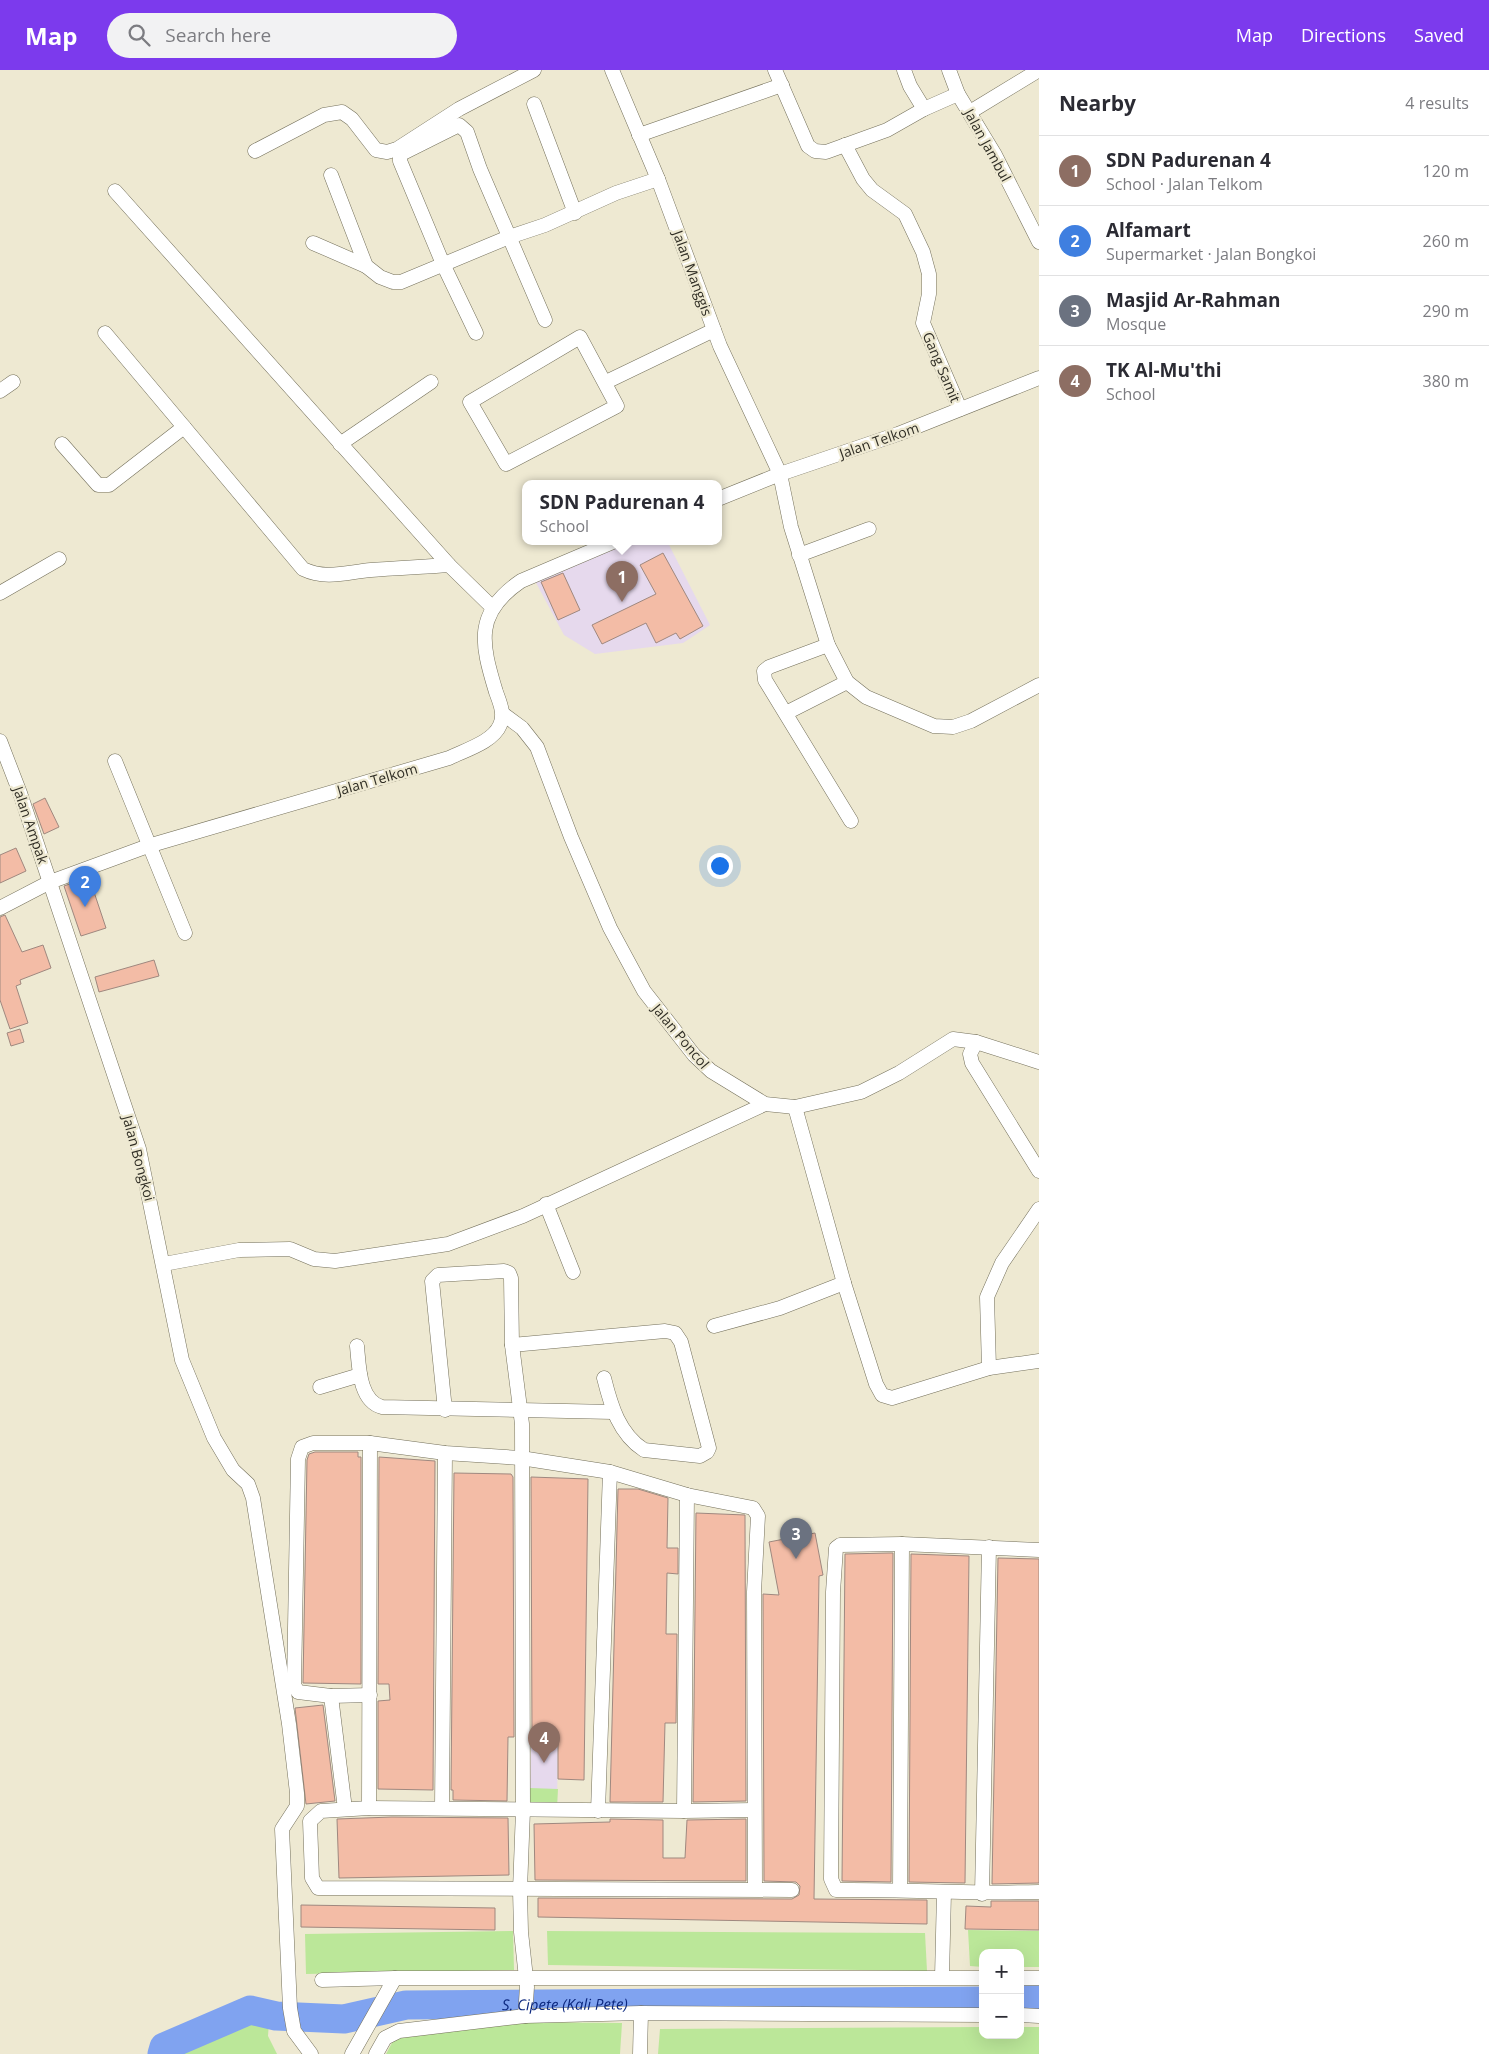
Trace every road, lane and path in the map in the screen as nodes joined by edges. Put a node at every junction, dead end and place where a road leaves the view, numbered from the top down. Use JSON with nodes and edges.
{"nodes":[{"id":1,"x":534,"y":70,"type":"edge"},
{"id":2,"x":612,"y":70,"type":"edge"},
{"id":3,"x":775,"y":70,"type":"edge"},
{"id":4,"x":904,"y":70,"type":"edge"},
{"id":5,"x":949,"y":70,"type":"edge"},
{"id":6,"x":1039,"y":70,"type":"edge"},
{"id":7,"x":782,"y":85,"type":"junction"},
{"id":8,"x":958,"y":94,"type":"junction"},
{"id":9,"x":534,"y":104,"type":"dead end"},
{"id":10,"x":924,"y":109,"type":"junction"},
{"id":11,"x":970,"y":112,"type":"junction"},
{"id":12,"x":639,"y":135,"type":"junction"},
{"id":13,"x":845,"y":145,"type":"junction"},
{"id":14,"x":255,"y":151,"type":"dead end"},
{"id":15,"x":331,"y":175,"type":"dead end"},
{"id":16,"x":658,"y":179,"type":"junction"},
{"id":17,"x":115,"y":191,"type":"dead end"},
{"id":18,"x":575,"y":213,"type":"junction"},
{"id":19,"x":509,"y":237,"type":"junction"},
{"id":20,"x":1039,"y":242,"type":"edge"},
{"id":21,"x":313,"y":243,"type":"dead end"},
{"id":22,"x":443,"y":264,"type":"junction"},
{"id":23,"x":366,"y":266,"type":"junction"},
{"id":24,"x":545,"y":320,"type":"dead end"},
{"id":25,"x":714,"y":330,"type":"junction"},
{"id":26,"x":105,"y":333,"type":"dead end"},
{"id":27,"x":476,"y":333,"type":"dead end"},
{"id":28,"x":1039,"y":378,"type":"edge"},
{"id":29,"x":14,"y":382,"type":"dead end"},
{"id":30,"x":430,"y":382,"type":"dead end"},
{"id":31,"x":606,"y":382,"type":"junction"},
{"id":32,"x":0,"y":392,"type":"edge"},
{"id":33,"x":960,"y":409,"type":"junction"},
{"id":34,"x":184,"y":427,"type":"junction"},
{"id":35,"x":62,"y":444,"type":"dead end"},
{"id":36,"x":340,"y":444,"type":"junction"},
{"id":37,"x":780,"y":474,"type":"junction"},
{"id":38,"x":722,"y":497,"type":"edge"},
{"id":39,"x":869,"y":529,"type":"dead end"},
{"id":40,"x":606,"y":545,"type":"edge"},
{"id":41,"x":799,"y":555,"type":"junction"},
{"id":42,"x":59,"y":559,"type":"dead end"},
{"id":43,"x":449,"y":565,"type":"junction"},
{"id":44,"x":0,"y":594,"type":"edge"},
{"id":45,"x":492,"y":607,"type":"junction"},
{"id":46,"x":828,"y":645,"type":"junction"},
{"id":47,"x":847,"y":682,"type":"junction"},
{"id":48,"x":1039,"y":685,"type":"edge"},
{"id":49,"x":786,"y":713,"type":"junction"},
{"id":50,"x":503,"y":714,"type":"junction"},
{"id":51,"x":0,"y":741,"type":"edge"},
{"id":52,"x":115,"y":761,"type":"dead end"},
{"id":53,"x":851,"y":821,"type":"dead end"},
{"id":54,"x":148,"y":846,"type":"junction"},
{"id":55,"x":50,"y":882,"type":"junction"},
{"id":56,"x":0,"y":908,"type":"edge"},
{"id":57,"x":185,"y":932,"type":"dead end"},
{"id":58,"x":976,"y":1042,"type":"junction"},
{"id":59,"x":1039,"y":1062,"type":"edge"},
{"id":60,"x":765,"y":1104,"type":"junction"},
{"id":61,"x":795,"y":1107,"type":"junction"},
{"id":62,"x":1039,"y":1171,"type":"edge"},
{"id":63,"x":546,"y":1204,"type":"junction"},
{"id":64,"x":1039,"y":1209,"type":"edge"},
{"id":65,"x":164,"y":1264,"type":"junction"},
{"id":66,"x":573,"y":1272,"type":"dead end"},
{"id":67,"x":844,"y":1283,"type":"junction"},
{"id":68,"x":714,"y":1326,"type":"dead end"},
{"id":69,"x":512,"y":1345,"type":"junction"},
{"id":70,"x":357,"y":1346,"type":"dead end"},
{"id":71,"x":1039,"y":1361,"type":"edge"},
{"id":72,"x":989,"y":1368,"type":"junction"},
{"id":73,"x":360,"y":1375,"type":"junction"},
{"id":74,"x":604,"y":1378,"type":"dead end"},
{"id":75,"x":320,"y":1387,"type":"dead end"},
{"id":76,"x":445,"y":1410,"type":"junction"},
{"id":77,"x":613,"y":1412,"type":"junction"},
{"id":78,"x":521,"y":1417,"type":"junction"},
{"id":79,"x":370,"y":1443,"type":"junction"},
{"id":80,"x":445,"y":1453,"type":"junction"},
{"id":81,"x":521,"y":1454,"type":"junction"},
{"id":82,"x":610,"y":1472,"type":"junction"},
{"id":83,"x":686,"y":1495,"type":"junction"},
{"id":84,"x":902,"y":1544,"type":"junction"},
{"id":85,"x":989,"y":1547,"type":"junction"},
{"id":86,"x":1039,"y":1550,"type":"edge"},
{"id":87,"x":370,"y":1695,"type":"junction"},
{"id":88,"x":331,"y":1696,"type":"junction"},
{"id":89,"x":369,"y":1808,"type":"junction"},
{"id":90,"x":442,"y":1808,"type":"junction"},
{"id":91,"x":345,"y":1809,"type":"junction"},
{"id":92,"x":523,"y":1810,"type":"junction"},
{"id":93,"x":754,"y":1810,"type":"junction"},
{"id":94,"x":598,"y":1811,"type":"junction"},
{"id":95,"x":684,"y":1811,"type":"junction"},
{"id":96,"x":754,"y":1888,"type":"junction"},
{"id":97,"x":520,"y":1890,"type":"junction"},
{"id":98,"x":792,"y":1890,"type":"dead end"},
{"id":99,"x":900,"y":1890,"type":"junction"},
{"id":100,"x":944,"y":1892,"type":"junction"},
{"id":101,"x":1039,"y":1892,"type":"edge"},
{"id":102,"x":982,"y":1894,"type":"junction"},
{"id":103,"x":942,"y":1977,"type":"junction"},
{"id":104,"x":395,"y":1978,"type":"junction"},
{"id":105,"x":979,"y":1978,"type":"edge"},
{"id":106,"x":1024,"y":1978,"type":"edge"},
{"id":107,"x":1039,"y":1978,"type":"edge"},
{"id":108,"x":322,"y":1980,"type":"dead end"},
{"id":109,"x":526,"y":1984,"type":"junction"},
{"id":110,"x":526,"y":2012,"type":"junction"},
{"id":111,"x":641,"y":2013,"type":"junction"},
{"id":112,"x":979,"y":2015,"type":"edge"},
{"id":113,"x":1024,"y":2015,"type":"edge"},
{"id":114,"x":1039,"y":2016,"type":"edge"},
{"id":115,"x":311,"y":2054,"type":"edge"},
{"id":116,"x":352,"y":2054,"type":"edge"},
{"id":117,"x":376,"y":2054,"type":"edge"},
{"id":118,"x":640,"y":2054,"type":"edge"}],
"edges":[{"from":1,"to":14,"type":"street"},
{"from":2,"to":12,"type":"street","name":"Jalan Manggis"},
{"from":3,"to":7,"type":"street","name":"Jalan Jambul"},
{"from":4,"to":10,"type":"street"},
{"from":5,"to":8,"type":"street"},
{"from":6,"to":11,"type":"street"},
{"from":7,"to":12,"type":"street"},
{"from":7,"to":13,"type":"street","name":"Jalan Jambul"},
{"from":8,"to":10,"type":"street","name":"Jalan Jambul"},
{"from":8,"to":11,"type":"street","name":"Jalan Jambul"},
{"from":9,"to":18,"type":"street"},
{"from":10,"to":13,"type":"street","name":"Jalan Jambul"},
{"from":11,"to":20,"type":"street","name":"Jalan Jambul"},
{"from":12,"to":16,"type":"street","name":"Jalan Manggis"},
{"from":13,"to":33,"type":"street","name":"Gang Samit"},
{"from":15,"to":23,"type":"street"},
{"from":16,"to":18,"type":"street"},
{"from":16,"to":25,"type":"street","name":"Jalan Manggis"},
{"from":17,"to":36,"type":"street"},
{"from":18,"to":19,"type":"street"},
{"from":19,"to":22,"type":"street"},
{"from":19,"to":22,"type":"street"},
{"from":19,"to":24,"type":"street"},
{"from":21,"to":23,"type":"street"},
{"from":22,"to":23,"type":"street"},
{"from":22,"to":27,"type":"street"},
{"from":25,"to":31,"type":"street"},
{"from":25,"to":37,"type":"street","name":"Jalan Manggis"},
{"from":26,"to":34,"type":"street"},
{"from":28,"to":33,"type":"street","name":"Jalan Telkom"},
{"from":29,"to":32,"type":"street"},
{"from":30,"to":36,"type":"street"},
{"from":31,"to":31,"type":"street"},
{"from":33,"to":37,"type":"street","name":"Jalan Telkom"},
{"from":34,"to":35,"type":"street"},
{"from":34,"to":43,"type":"street"},
{"from":36,"to":43,"type":"street"},
{"from":37,"to":38,"type":"street","name":"Jalan Telkom"},
{"from":37,"to":41,"type":"street","name":"Jalan Manggis"},
{"from":39,"to":41,"type":"street"},
{"from":40,"to":45,"type":"street"},
{"from":41,"to":46,"type":"street","name":"Jalan Manggis"},
{"from":42,"to":44,"type":"street"},
{"from":43,"to":45,"type":"street"},
{"from":45,"to":50,"type":"street"},
{"from":46,"to":47,"type":"street","name":"Jalan Manggis"},
{"from":46,"to":49,"type":"street"},
{"from":47,"to":48,"type":"street"},
{"from":47,"to":49,"type":"street"},
{"from":49,"to":53,"type":"street"},
{"from":50,"to":54,"type":"street","name":"Jalan Telkom"},
{"from":50,"to":60,"type":"street","name":"Jalan Poncol"},
{"from":51,"to":55,"type":"street","name":"Jalan Ampak"},
{"from":52,"to":54,"type":"street"},
{"from":54,"to":55,"type":"street","name":"Jalan Telkom"},
{"from":54,"to":57,"type":"street"},
{"from":55,"to":56,"type":"street","name":"Jalan Telkom"},
{"from":55,"to":65,"type":"street","name":"Jalan Bongkoi"},
{"from":58,"to":59,"type":"street","name":"Jalan Poncol"},
{"from":58,"to":61,"type":"street","name":"Jalan Poncol"},
{"from":58,"to":62,"type":"street"},
{"from":60,"to":61,"type":"street","name":"Jalan Poncol"},
{"from":60,"to":63,"type":"street"},
{"from":61,"to":67,"type":"street"},
{"from":63,"to":65,"type":"street"},
{"from":63,"to":66,"type":"street"},
{"from":64,"to":72,"type":"street"},
{"from":65,"to":115,"type":"street","name":"Jalan Bongkoi"},
{"from":67,"to":68,"type":"street"},
{"from":67,"to":72,"type":"street"},
{"from":69,"to":76,"type":"street"},
{"from":69,"to":77,"type":"street"},
{"from":69,"to":78,"type":"street"},
{"from":70,"to":73,"type":"street"},
{"from":71,"to":72,"type":"street"},
{"from":73,"to":75,"type":"street"},
{"from":73,"to":76,"type":"street"},
{"from":74,"to":77,"type":"street"},
{"from":76,"to":78,"type":"street"},
{"from":77,"to":78,"type":"street"},
{"from":78,"to":81,"type":"street"},
{"from":79,"to":80,"type":"street"},
{"from":79,"to":87,"type":"street"},
{"from":79,"to":88,"type":"street"},
{"from":80,"to":81,"type":"street"},
{"from":80,"to":90,"type":"street"},
{"from":81,"to":82,"type":"street"},
{"from":81,"to":92,"type":"street"},
{"from":82,"to":83,"type":"street"},
{"from":82,"to":94,"type":"street"},
{"from":83,"to":93,"type":"street"},
{"from":83,"to":95,"type":"street"},
{"from":84,"to":85,"type":"street"},
{"from":84,"to":99,"type":"street"},
{"from":84,"to":99,"type":"street"},
{"from":85,"to":86,"type":"street"},
{"from":85,"to":102,"type":"street"},
{"from":87,"to":88,"type":"street"},
{"from":87,"to":89,"type":"street"},
{"from":88,"to":91,"type":"street"},
{"from":89,"to":90,"type":"street"},
{"from":89,"to":91,"type":"street"},
{"from":90,"to":92,"type":"street"},
{"from":91,"to":97,"type":"street"},
{"from":92,"to":94,"type":"street"},
{"from":92,"to":97,"type":"street"},
{"from":93,"to":95,"type":"street"},
{"from":93,"to":96,"type":"street"},
{"from":94,"to":95,"type":"street"},
{"from":96,"to":97,"type":"street"},
{"from":96,"to":98,"type":"street"},
{"from":97,"to":109,"type":"street"},
{"from":99,"to":100,"type":"street"},
{"from":100,"to":102,"type":"street"},
{"from":100,"to":103,"type":"street"},
{"from":101,"to":102,"type":"street"},
{"from":103,"to":105,"type":"street"},
{"from":103,"to":109,"type":"street"},
{"from":104,"to":108,"type":"street"},
{"from":104,"to":109,"type":"street"},
{"from":104,"to":116,"type":"street"},
{"from":106,"to":107,"type":"street"},
{"from":109,"to":110,"type":"street"},
{"from":110,"to":111,"type":"street"},
{"from":110,"to":117,"type":"street"},
{"from":111,"to":112,"type":"street"},
{"from":111,"to":118,"type":"street"},
{"from":113,"to":114,"type":"street"}]}
